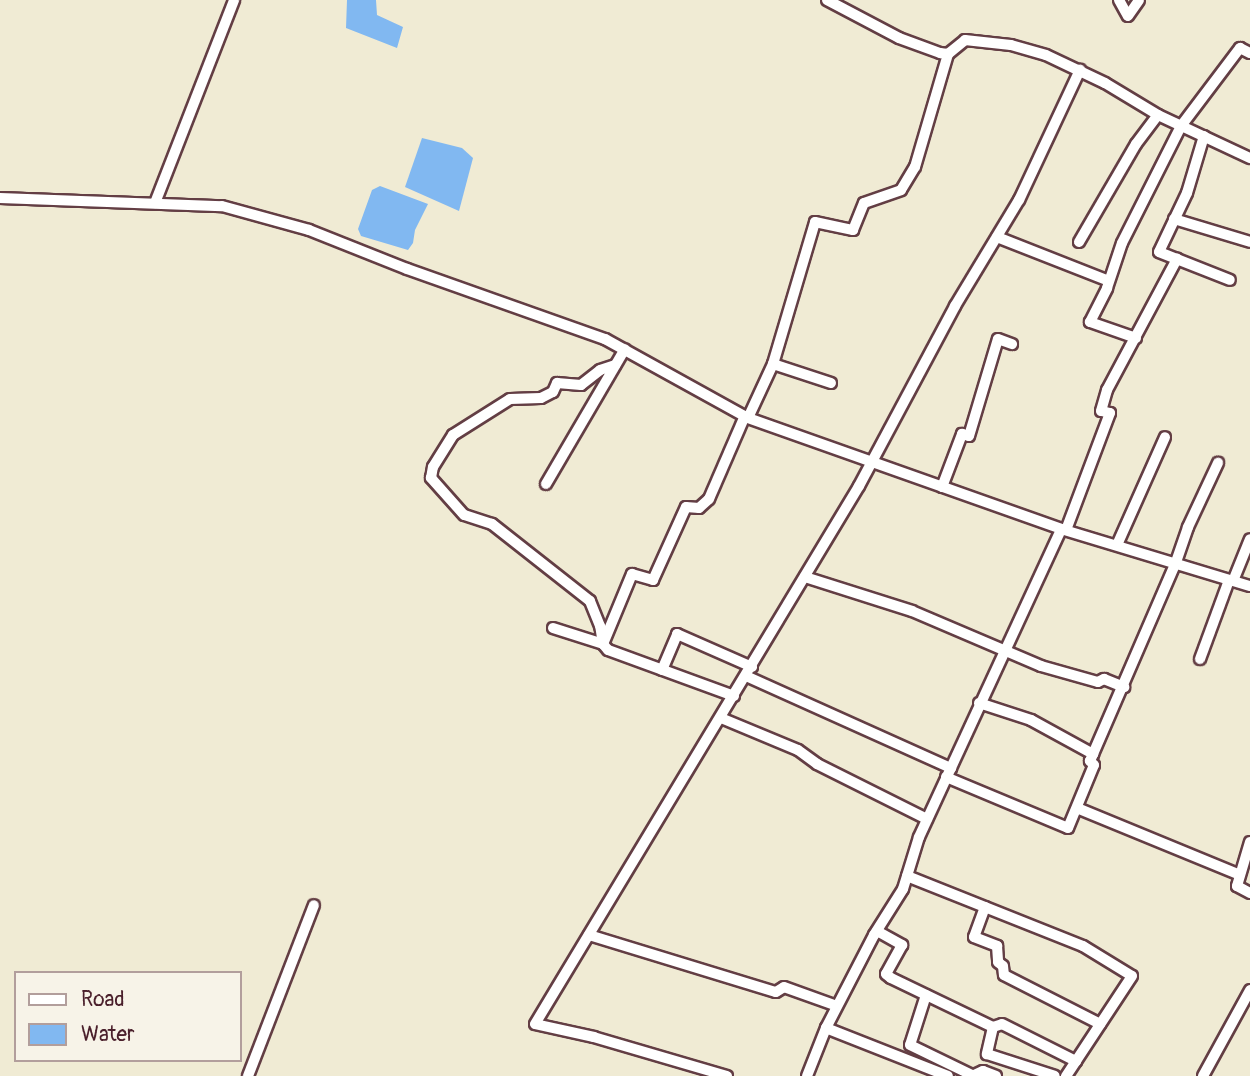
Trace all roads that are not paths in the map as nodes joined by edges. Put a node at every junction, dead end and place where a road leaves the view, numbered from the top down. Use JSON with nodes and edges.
{"nodes":[{"id":1,"x":234,"y":0,"type":"edge"},
{"id":2,"x":1119,"y":0,"type":"edge"},
{"id":3,"x":1139,"y":0,"type":"edge"},
{"id":4,"x":830,"y":1,"type":"edge"},
{"id":5,"x":1250,"y":53,"type":"edge"},
{"id":6,"x":948,"y":54,"type":"junction"},
{"id":7,"x":1080,"y":70,"type":"junction"},
{"id":8,"x":1158,"y":115,"type":"junction"},
{"id":9,"x":1181,"y":126,"type":"junction"},
{"id":10,"x":1204,"y":136,"type":"junction"},
{"id":11,"x":1250,"y":158,"type":"edge"},
{"id":12,"x":0,"y":198,"type":"edge"},
{"id":13,"x":155,"y":203,"type":"junction"},
{"id":14,"x":1174,"y":219,"type":"junction"},
{"id":15,"x":997,"y":237,"type":"junction"},
{"id":16,"x":1079,"y":242,"type":"dead end"},
{"id":17,"x":1250,"y":242,"type":"edge"},
{"id":18,"x":1177,"y":259,"type":"junction"},
{"id":19,"x":1230,"y":280,"type":"dead end"},
{"id":20,"x":1109,"y":281,"type":"junction"},
{"id":21,"x":1136,"y":338,"type":"junction"},
{"id":22,"x":1012,"y":344,"type":"dead end"},
{"id":23,"x":625,"y":349,"type":"junction"},
{"id":24,"x":773,"y":364,"type":"junction"},
{"id":25,"x":615,"y":365,"type":"junction"},
{"id":26,"x":831,"y":383,"type":"dead end"},
{"id":27,"x":747,"y":417,"type":"junction"},
{"id":28,"x":1165,"y":437,"type":"dead end"},
{"id":29,"x":869,"y":463,"type":"junction"},
{"id":30,"x":1218,"y":463,"type":"dead end"},
{"id":31,"x":545,"y":484,"type":"dead end"},
{"id":32,"x":942,"y":487,"type":"junction"},
{"id":33,"x":1064,"y":530,"type":"junction"},
{"id":34,"x":1250,"y":539,"type":"edge"},
{"id":35,"x":1117,"y":545,"type":"junction"},
{"id":36,"x":1176,"y":562,"type":"junction"},
{"id":37,"x":805,"y":577,"type":"junction"},
{"id":38,"x":1231,"y":580,"type":"junction"},
{"id":39,"x":1250,"y":586,"type":"edge"},
{"id":40,"x":553,"y":628,"type":"dead end"},
{"id":41,"x":603,"y":644,"type":"junction"},
{"id":42,"x":1004,"y":650,"type":"junction"},
{"id":43,"x":1200,"y":659,"type":"dead end"},
{"id":44,"x":662,"y":670,"type":"junction"},
{"id":45,"x":749,"y":671,"type":"junction"},
{"id":46,"x":1124,"y":687,"type":"junction"},
{"id":47,"x":734,"y":696,"type":"junction"},
{"id":48,"x":979,"y":704,"type":"junction"},
{"id":49,"x":721,"y":718,"type":"junction"},
{"id":50,"x":1094,"y":754,"type":"junction"},
{"id":51,"x":948,"y":772,"type":"junction"},
{"id":52,"x":1077,"y":807,"type":"junction"},
{"id":53,"x":927,"y":819,"type":"junction"},
{"id":54,"x":1250,"y":842,"type":"edge"},
{"id":55,"x":1240,"y":875,"type":"junction"},
{"id":56,"x":907,"y":876,"type":"junction"},
{"id":57,"x":1250,"y":894,"type":"edge"},
{"id":58,"x":314,"y":905,"type":"dead end"},
{"id":59,"x":985,"y":907,"type":"junction"},
{"id":60,"x":877,"y":931,"type":"junction"},
{"id":61,"x":589,"y":935,"type":"junction"},
{"id":62,"x":1250,"y":990,"type":"edge"},
{"id":63,"x":926,"y":995,"type":"junction"},
{"id":64,"x":837,"y":1006,"type":"junction"},
{"id":65,"x":1100,"y":1024,"type":"junction"},
{"id":66,"x":993,"y":1027,"type":"junction"},
{"id":67,"x":826,"y":1028,"type":"junction"},
{"id":68,"x":1076,"y":1061,"type":"junction"},
{"id":69,"x":974,"y":1075,"type":"edge"},
{"id":70,"x":248,"y":1076,"type":"edge"},
{"id":71,"x":727,"y":1076,"type":"edge"},
{"id":72,"x":807,"y":1076,"type":"edge"},
{"id":73,"x":948,"y":1076,"type":"edge"},
{"id":74,"x":996,"y":1076,"type":"edge"},
{"id":75,"x":1055,"y":1076,"type":"edge"},
{"id":76,"x":1066,"y":1076,"type":"edge"},
{"id":77,"x":1203,"y":1076,"type":"edge"}],
"edges":[{"from":1,"to":13,"type":"street"},
{"from":2,"to":3,"type":"street"},
{"from":4,"to":6,"type":"street"},
{"from":5,"to":9,"type":"street"},
{"from":6,"to":7,"type":"street"},
{"from":6,"to":24,"type":"street"},
{"from":7,"to":8,"type":"street"},
{"from":7,"to":15,"type":"street"},
{"from":8,"to":9,"type":"street"},
{"from":8,"to":16,"type":"street"},
{"from":9,"to":10,"type":"street"},
{"from":9,"to":20,"type":"street"},
{"from":10,"to":11,"type":"street"},
{"from":10,"to":14,"type":"street"},
{"from":12,"to":13,"type":"street"},
{"from":13,"to":23,"type":"street"},
{"from":14,"to":17,"type":"street"},
{"from":14,"to":18,"type":"street"},
{"from":15,"to":20,"type":"street"},
{"from":15,"to":29,"type":"street"},
{"from":18,"to":19,"type":"street"},
{"from":18,"to":21,"type":"street"},
{"from":20,"to":21,"type":"street"},
{"from":21,"to":33,"type":"street"},
{"from":22,"to":32,"type":"street"},
{"from":23,"to":25,"type":"street"},
{"from":23,"to":27,"type":"street"},
{"from":24,"to":26,"type":"street"},
{"from":24,"to":27,"type":"street"},
{"from":25,"to":31,"type":"street"},
{"from":25,"to":41,"type":"street"},
{"from":27,"to":29,"type":"street"},
{"from":27,"to":41,"type":"street"},
{"from":28,"to":35,"type":"street"},
{"from":29,"to":32,"type":"street"},
{"from":29,"to":37,"type":"street"},
{"from":30,"to":36,"type":"street"},
{"from":32,"to":33,"type":"street"},
{"from":33,"to":35,"type":"street"},
{"from":33,"to":42,"type":"street"},
{"from":34,"to":38,"type":"street"},
{"from":35,"to":36,"type":"street"},
{"from":36,"to":38,"type":"street"},
{"from":36,"to":46,"type":"street"},
{"from":37,"to":42,"type":"street"},
{"from":37,"to":45,"type":"street"},
{"from":38,"to":39,"type":"street"},
{"from":38,"to":43,"type":"street"},
{"from":40,"to":41,"type":"street"},
{"from":41,"to":44,"type":"street"},
{"from":42,"to":46,"type":"street"},
{"from":42,"to":48,"type":"street"},
{"from":44,"to":45,"type":"street"},
{"from":44,"to":47,"type":"street"},
{"from":45,"to":47,"type":"street"},
{"from":45,"to":51,"type":"street"},
{"from":46,"to":50,"type":"street"},
{"from":47,"to":49,"type":"street"},
{"from":48,"to":50,"type":"street"},
{"from":48,"to":51,"type":"street"},
{"from":49,"to":53,"type":"street"},
{"from":49,"to":61,"type":"street"},
{"from":50,"to":52,"type":"street"},
{"from":51,"to":52,"type":"street"},
{"from":51,"to":53,"type":"street"},
{"from":52,"to":55,"type":"street"},
{"from":53,"to":56,"type":"street"},
{"from":54,"to":55,"type":"street"},
{"from":55,"to":57,"type":"street"},
{"from":56,"to":59,"type":"street"},
{"from":56,"to":60,"type":"street"},
{"from":58,"to":70,"type":"street"},
{"from":59,"to":65,"type":"street"},
{"from":59,"to":65,"type":"street"},
{"from":60,"to":63,"type":"street"},
{"from":60,"to":64,"type":"street"},
{"from":61,"to":64,"type":"street"},
{"from":61,"to":71,"type":"street"},
{"from":62,"to":77,"type":"street"},
{"from":63,"to":66,"type":"street"},
{"from":63,"to":69,"type":"street"},
{"from":64,"to":67,"type":"street"},
{"from":65,"to":68,"type":"street"},
{"from":66,"to":68,"type":"street"},
{"from":66,"to":75,"type":"street"},
{"from":67,"to":72,"type":"street"},
{"from":67,"to":73,"type":"street"},
{"from":68,"to":76,"type":"street"},
{"from":69,"to":74,"type":"street"}]}
